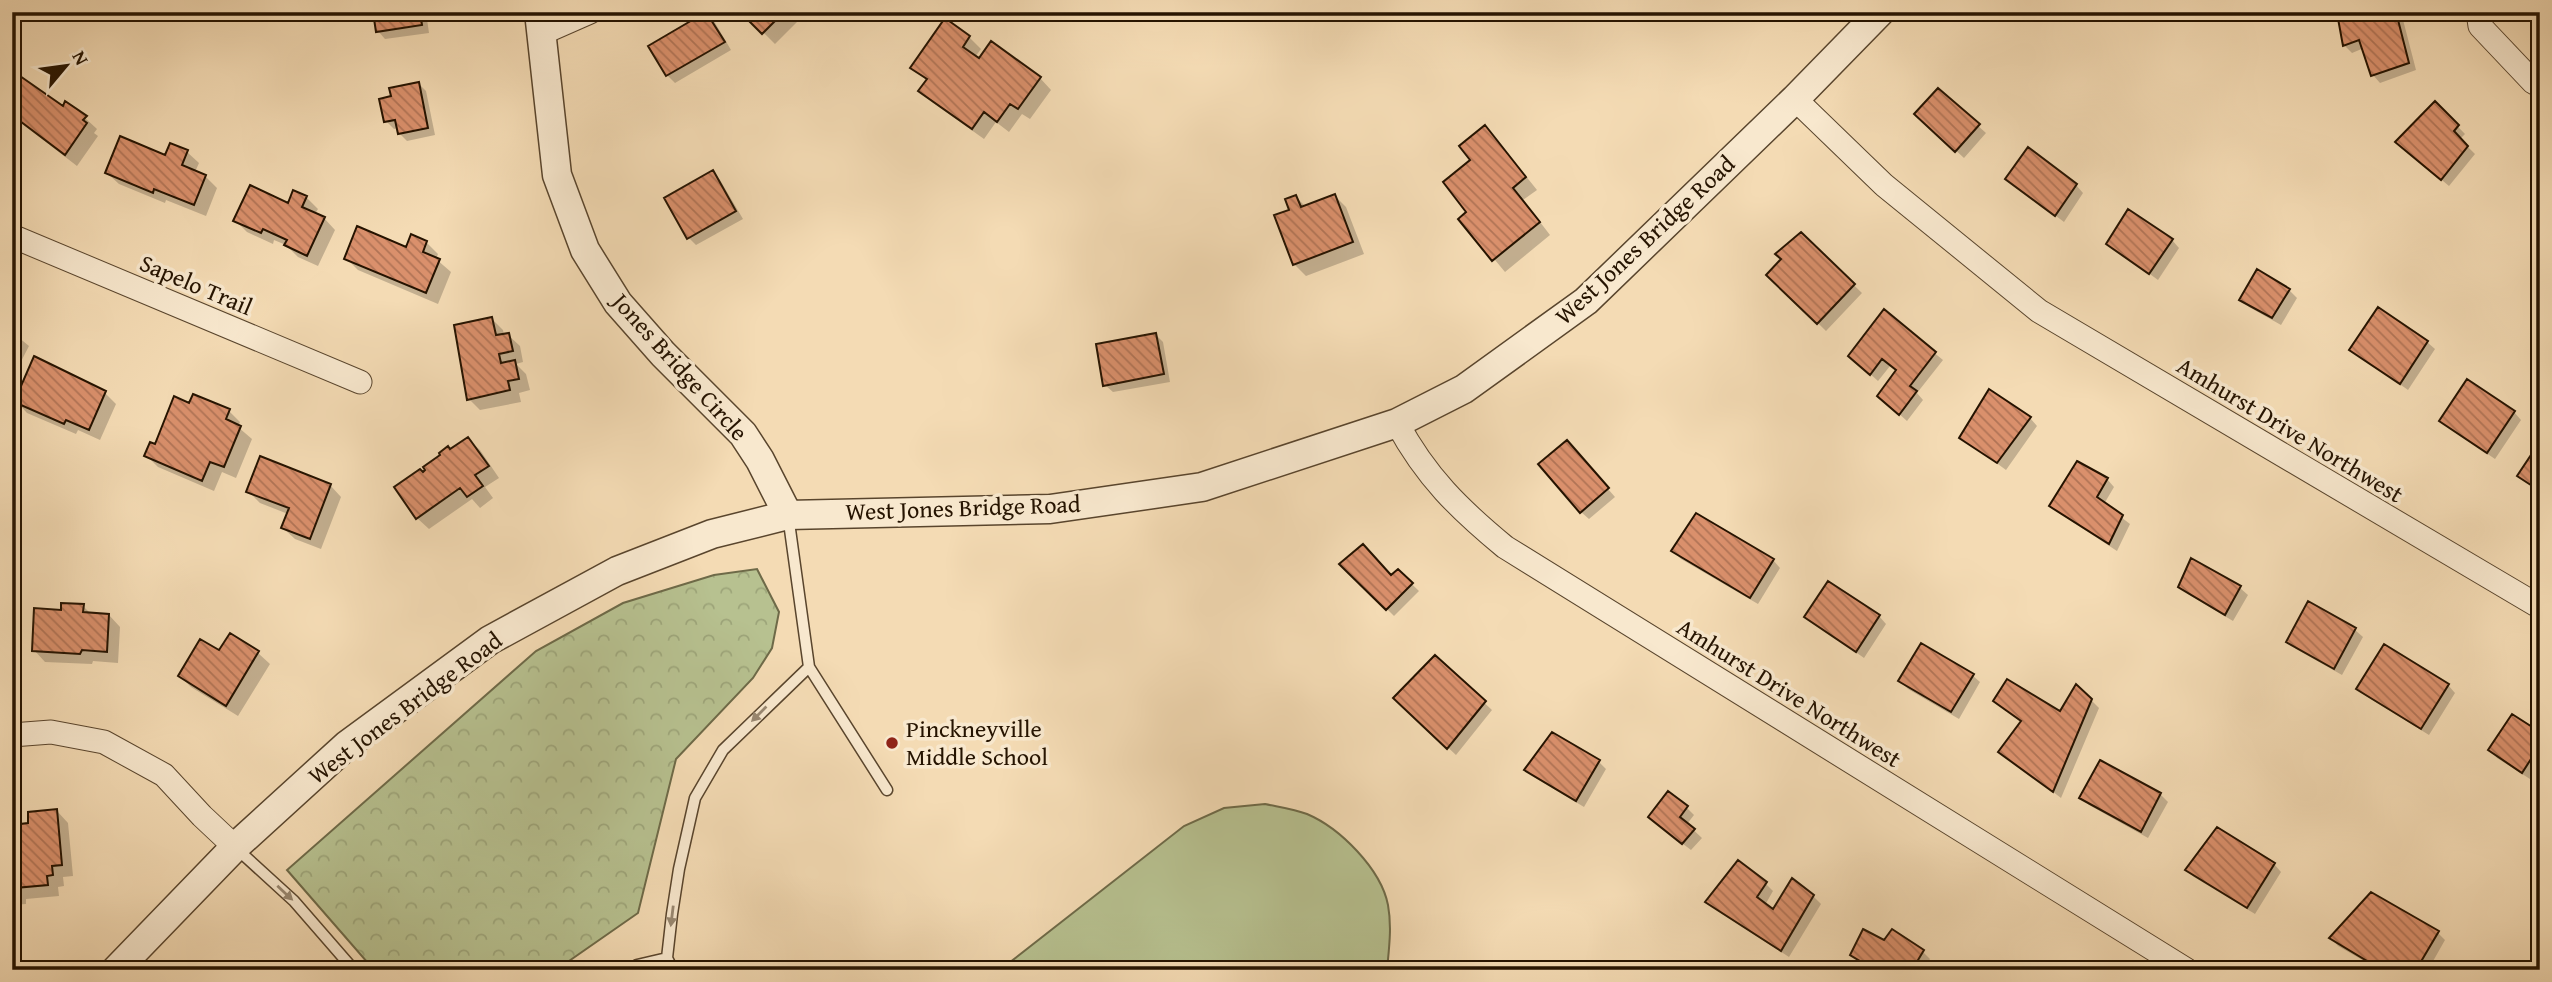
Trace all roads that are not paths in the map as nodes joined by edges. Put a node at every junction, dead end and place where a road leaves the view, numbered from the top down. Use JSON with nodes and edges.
{"nodes":[{"id":1,"x":590,"y":12,"type":"edge"},
{"id":2,"x":1880,"y":12,"type":"edge"},
{"id":3,"x":2478,"y":12,"type":"edge"},
{"id":4,"x":539,"y":23,"type":"edge"},
{"id":5,"x":2540,"y":86,"type":"edge"},
{"id":6,"x":1796,"y":99,"type":"junction"},
{"id":7,"x":12,"y":236,"type":"edge"},
{"id":8,"x":360,"y":382,"type":"dead end"},
{"id":9,"x":1397,"y":423,"type":"junction"},
{"id":10,"x":788,"y":515,"type":"junction"},
{"id":11,"x":2540,"y":607,"type":"edge"},
{"id":12,"x":809,"y":667,"type":"junction"},
{"id":13,"x":12,"y":735,"type":"edge"},
{"id":14,"x":887,"y":790,"type":"dead end"},
{"id":15,"x":235,"y":847,"type":"junction"},
{"id":16,"x":667,"y":958,"type":"junction"},
{"id":17,"x":116,"y":970,"type":"edge"},
{"id":18,"x":354,"y":970,"type":"edge"},
{"id":19,"x":629,"y":970,"type":"edge"},
{"id":20,"x":673,"y":970,"type":"edge"},
{"id":21,"x":2187,"y":970,"type":"edge"}],
"edges":[{"from":1,"to":4,"type":"street"},
{"from":2,"to":6,"type":"street","name":"West Jones Bridge Road"},
{"from":3,"to":5,"type":"street"},
{"from":4,"to":10,"type":"street","name":"Jones Bridge Circle"},
{"from":6,"to":9,"type":"street","name":"West Jones Bridge Road"},
{"from":6,"to":11,"type":"street","name":"Amhurst Drive Northwest"},
{"from":7,"to":8,"type":"street","name":"Sapelo Trail"},
{"from":9,"to":10,"type":"street","name":"West Jones Bridge Road"},
{"from":9,"to":21,"type":"street","name":"Amhurst Drive Northwest"},
{"from":10,"to":12,"type":"lane"},
{"from":10,"to":15,"type":"street","name":"West Jones Bridge Road"},
{"from":12,"to":14,"type":"lane"},
{"from":12,"to":16,"type":"lane","one_way":true},
{"from":13,"to":15,"type":"street"},
{"from":15,"to":17,"type":"street","name":"West Jones Bridge Road"},
{"from":15,"to":18,"type":"lane","one_way":true},
{"from":16,"to":19,"type":"lane"},
{"from":16,"to":20,"type":"lane"}]}
